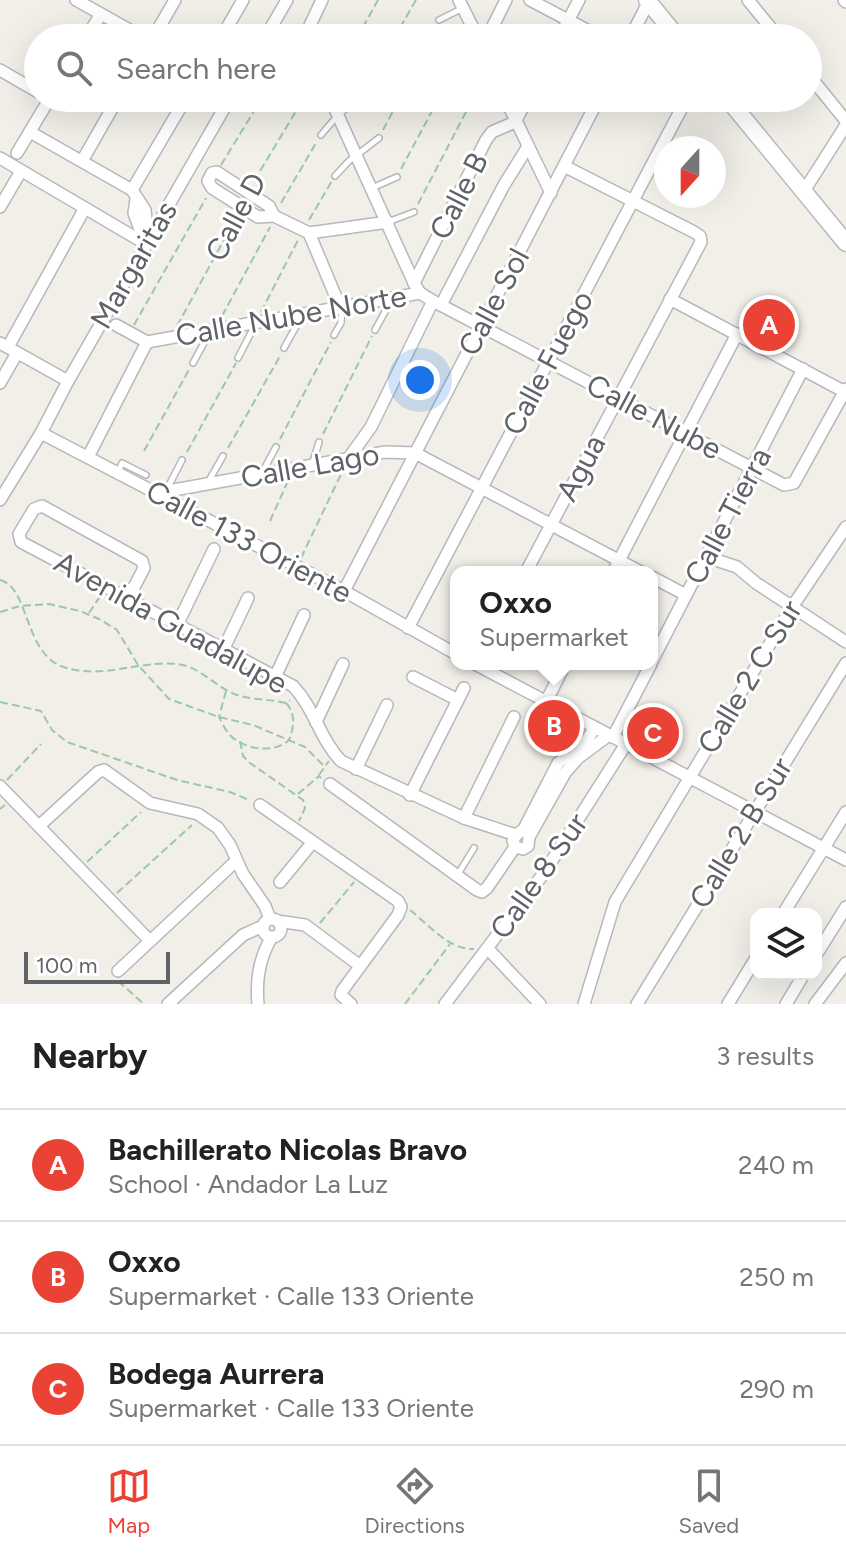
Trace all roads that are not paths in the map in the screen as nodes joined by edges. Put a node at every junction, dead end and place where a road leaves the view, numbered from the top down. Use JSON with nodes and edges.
{"nodes":[{"id":1,"x":76,"y":0,"type":"edge"},
{"id":2,"x":175,"y":0,"type":"edge"},
{"id":3,"x":243,"y":0,"type":"edge"},
{"id":4,"x":287,"y":0,"type":"edge"},
{"id":5,"x":322,"y":0,"type":"edge"},
{"id":6,"x":506,"y":0,"type":"edge"},
{"id":7,"x":530,"y":0,"type":"edge"},
{"id":8,"x":579,"y":0,"type":"edge"},
{"id":9,"x":748,"y":0,"type":"edge"},
{"id":10,"x":648,"y":1,"type":"edge"},
{"id":11,"x":461,"y":4,"type":"edge"},
{"id":12,"x":101,"y":14,"type":"junction"},
{"id":13,"x":439,"y":20,"type":"road end"},
{"id":14,"x":569,"y":20,"type":"junction"},
{"id":15,"x":95,"y":24,"type":"edge"},
{"id":16,"x":119,"y":24,"type":"edge"},
{"id":17,"x":161,"y":24,"type":"edge"},
{"id":18,"x":229,"y":24,"type":"edge"},
{"id":19,"x":273,"y":24,"type":"edge"},
{"id":20,"x":310,"y":24,"type":"edge"},
{"id":21,"x":471,"y":24,"type":"edge"},
{"id":22,"x":494,"y":24,"type":"edge"},
{"id":23,"x":567,"y":24,"type":"edge"},
{"id":24,"x":576,"y":24,"type":"edge"},
{"id":25,"x":637,"y":24,"type":"edge"},
{"id":26,"x":667,"y":24,"type":"edge"},
{"id":27,"x":768,"y":24,"type":"edge"},
{"id":28,"x":0,"y":70,"type":"edge"},
{"id":29,"x":24,"y":84,"type":"edge"},
{"id":30,"x":822,"y":92,"type":"edge"},
{"id":31,"x":41,"y":112,"type":"edge"},
{"id":32,"x":110,"y":112,"type":"edge"},
{"id":33,"x":178,"y":112,"type":"edge"},
{"id":34,"x":222,"y":112,"type":"edge"},
{"id":35,"x":337,"y":112,"type":"edge"},
{"id":36,"x":342,"y":112,"type":"edge"},
{"id":37,"x":511,"y":112,"type":"edge"},
{"id":38,"x":520,"y":112,"type":"edge"},
{"id":39,"x":592,"y":112,"type":"edge"},
{"id":40,"x":680,"y":112,"type":"edge"},
{"id":41,"x":739,"y":112,"type":"edge"},
{"id":42,"x":338,"y":115,"type":"junction"},
{"id":43,"x":515,"y":122,"type":"junction"},
{"id":44,"x":846,"y":123,"type":"edge"},
{"id":45,"x":30,"y":132,"type":"junction"},
{"id":46,"x":321,"y":135,"type":"road end"},
{"id":47,"x":379,"y":138,"type":"road end"},
{"id":48,"x":527,"y":148,"type":"junction"},
{"id":49,"x":17,"y":153,"type":"dead end"},
{"id":50,"x":356,"y":156,"type":"junction"},
{"id":51,"x":0,"y":158,"type":"edge"},
{"id":52,"x":82,"y":161,"type":"junction"},
{"id":53,"x":564,"y":166,"type":"junction"},
{"id":54,"x":21,"y":171,"type":"junction"},
{"id":55,"x":335,"y":176,"type":"road end"},
{"id":56,"x":397,"y":177,"type":"road end"},
{"id":57,"x":371,"y":188,"type":"junction"},
{"id":58,"x":804,"y":191,"type":"junction"},
{"id":59,"x":551,"y":193,"type":"junction"},
{"id":60,"x":134,"y":194,"type":"junction"},
{"id":61,"x":634,"y":200,"type":"junction"},
{"id":62,"x":0,"y":207,"type":"edge"},
{"id":63,"x":85,"y":208,"type":"junction"},
{"id":64,"x":414,"y":212,"type":"road end"},
{"id":65,"x":274,"y":216,"type":"junction"},
{"id":66,"x":388,"y":222,"type":"junction"},
{"id":67,"x":306,"y":231,"type":"junction"},
{"id":68,"x":845,"y":240,"type":"edge"},
{"id":69,"x":147,"y":242,"type":"junction"},
{"id":70,"x":417,"y":288,"type":"junction"},
{"id":71,"x":392,"y":298,"type":"junction"},
{"id":72,"x":670,"y":299,"type":"junction"},
{"id":73,"x":437,"y":303,"type":"junction"},
{"id":74,"x":341,"y":309,"type":"junction"},
{"id":75,"x":304,"y":313,"type":"junction"},
{"id":76,"x":256,"y":321,"type":"junction"},
{"id":77,"x":116,"y":325,"type":"dead end"},
{"id":78,"x":481,"y":326,"type":"junction"},
{"id":79,"x":214,"y":329,"type":"junction"},
{"id":80,"x":375,"y":330,"type":"road end"},
{"id":81,"x":737,"y":334,"type":"junction"},
{"id":82,"x":334,"y":335,"type":"road end"},
{"id":83,"x":147,"y":342,"type":"junction"},
{"id":84,"x":8,"y":348,"type":"edge"},
{"id":85,"x":284,"y":348,"type":"road end"},
{"id":86,"x":238,"y":358,"type":"road end"},
{"id":87,"x":549,"y":362,"type":"junction"},
{"id":88,"x":193,"y":363,"type":"road end"},
{"id":89,"x":803,"y":369,"type":"junction"},
{"id":90,"x":68,"y":381,"type":"junction"},
{"id":91,"x":0,"y":383,"type":"edge"},
{"id":92,"x":845,"y":390,"type":"edge"},
{"id":93,"x":618,"y":398,"type":"junction"},
{"id":94,"x":41,"y":433,"type":"junction"},
{"id":95,"x":685,"y":433,"type":"junction"},
{"id":96,"x":319,"y":442,"type":"road end"},
{"id":97,"x":276,"y":447,"type":"road end"},
{"id":98,"x":415,"y":453,"type":"junction"},
{"id":99,"x":223,"y":456,"type":"road end"},
{"id":100,"x":88,"y":457,"type":"junction"},
{"id":101,"x":347,"y":459,"type":"junction"},
{"id":102,"x":182,"y":460,"type":"road end"},
{"id":103,"x":312,"y":466,"type":"junction"},
{"id":104,"x":753,"y":469,"type":"junction"},
{"id":105,"x":117,"y":472,"type":"junction"},
{"id":106,"x":146,"y":475,"type":"dead end"},
{"id":107,"x":260,"y":475,"type":"junction"},
{"id":108,"x":207,"y":485,"type":"junction"},
{"id":109,"x":482,"y":489,"type":"junction"},
{"id":110,"x":161,"y":493,"type":"junction"},
{"id":111,"x":1,"y":495,"type":"edge"},
{"id":112,"x":551,"y":525,"type":"junction"},
{"id":113,"x":846,"y":527,"type":"edge"},
{"id":114,"x":214,"y":549,"type":"dead end"},
{"id":115,"x":707,"y":557,"type":"junction"},
{"id":116,"x":619,"y":560,"type":"junction"},
{"id":117,"x":529,"y":566,"type":"edge"},
{"id":118,"x":616,"y":566,"type":"edge"},
{"id":119,"x":630,"y":566,"type":"edge"},
{"id":120,"x":658,"y":580,"type":"edge"},
{"id":121,"x":344,"y":591,"type":"junction"},
{"id":122,"x":686,"y":595,"type":"junction"},
{"id":123,"x":129,"y":597,"type":"junction"},
{"id":124,"x":248,"y":598,"type":"dead end"},
{"id":125,"x":792,"y":607,"type":"junction"},
{"id":126,"x":304,"y":615,"type":"dead end"},
{"id":127,"x":178,"y":623,"type":"junction"},
{"id":128,"x":408,"y":628,"type":"junction"},
{"id":129,"x":846,"y":642,"type":"edge"},
{"id":130,"x":224,"y":648,"type":"junction"},
{"id":131,"x":658,"y":649,"type":"edge"},
{"id":132,"x":450,"y":651,"type":"edge"},
{"id":133,"x":846,"y":663,"type":"edge"},
{"id":134,"x":343,"y":664,"type":"dead end"},
{"id":135,"x":487,"y":670,"type":"edge"},
{"id":136,"x":562,"y":670,"type":"edge"},
{"id":137,"x":647,"y":670,"type":"edge"},
{"id":138,"x":276,"y":675,"type":"junction"},
{"id":139,"x":413,"y":677,"type":"dead end"},
{"id":140,"x":464,"y":688,"type":"dead end"},
{"id":141,"x":458,"y":700,"type":"junction"},
{"id":142,"x":546,"y":702,"type":"junction"},
{"id":143,"x":387,"y":705,"type":"dead end"},
{"id":144,"x":514,"y":717,"type":"dead end"},
{"id":145,"x":316,"y":722,"type":"junction"},
{"id":146,"x":595,"y":728,"type":"junction"},
{"id":147,"x":611,"y":736,"type":"junction"},
{"id":148,"x":626,"y":744,"type":"junction"},
{"id":149,"x":570,"y":759,"type":"junction"},
{"id":150,"x":356,"y":769,"type":"junction"},
{"id":151,"x":689,"y":777,"type":"junction"},
{"id":152,"x":330,"y":784,"type":"road end"},
{"id":153,"x":0,"y":786,"type":"edge"},
{"id":154,"x":410,"y":795,"type":"junction"},
{"id":155,"x":260,"y":805,"type":"road end"},
{"id":156,"x":754,"y":811,"type":"junction"},
{"id":157,"x":846,"y":812,"type":"edge"},
{"id":158,"x":464,"y":818,"type":"junction"},
{"id":159,"x":39,"y":826,"type":"junction"},
{"id":160,"x":312,"y":843,"type":"junction"},
{"id":161,"x":517,"y":844,"type":"junction"},
{"id":162,"x":474,"y":848,"type":"dead end"},
{"id":163,"x":824,"y":848,"type":"junction"},
{"id":164,"x":846,"y":860,"type":"edge"},
{"id":165,"x":236,"y":861,"type":"junction"},
{"id":166,"x":458,"y":874,"type":"junction"},
{"id":167,"x":280,"y":882,"type":"dead end"},
{"id":168,"x":846,"y":907,"type":"edge"},
{"id":169,"x":787,"y":908,"type":"edge"},
{"id":170,"x":273,"y":924,"type":"junction"},
{"id":171,"x":150,"y":941,"type":"junction"},
{"id":172,"x":822,"y":945,"type":"edge"},
{"id":173,"x":488,"y":949,"type":"junction"},
{"id":174,"x":846,"y":963,"type":"edge"},
{"id":175,"x":357,"y":968,"type":"junction"},
{"id":176,"x":750,"y":968,"type":"edge"},
{"id":177,"x":118,"y":971,"type":"road end"},
{"id":178,"x":800,"y":980,"type":"edge"},
{"id":179,"x":168,"y":1004,"type":"edge"},
{"id":180,"x":258,"y":1004,"type":"edge"},
{"id":181,"x":351,"y":1004,"type":"edge"},
{"id":182,"x":445,"y":1004,"type":"edge"},
{"id":183,"x":540,"y":1004,"type":"edge"},
{"id":184,"x":584,"y":1004,"type":"edge"},
{"id":185,"x":637,"y":1004,"type":"edge"},
{"id":186,"x":728,"y":1004,"type":"edge"},
{"id":187,"x":786,"y":1004,"type":"edge"},
{"id":188,"x":815,"y":1004,"type":"edge"}],
"edges":[{"from":1,"to":12,"type":"street"},
{"from":2,"to":17,"type":"street"},
{"from":3,"to":18,"type":"street"},
{"from":4,"to":19,"type":"street"},
{"from":5,"to":20,"type":"street"},
{"from":6,"to":22,"type":"street"},
{"from":7,"to":14,"type":"street"},
{"from":8,"to":14,"type":"street"},
{"from":9,"to":27,"type":"street"},
{"from":10,"to":25,"type":"street"},
{"from":10,"to":26,"type":"main road"},
{"from":11,"to":13,"type":"lane"},
{"from":11,"to":21,"type":"street"},
{"from":12,"to":15,"type":"street"},
{"from":12,"to":16,"type":"street"},
{"from":14,"to":23,"type":"street"},
{"from":14,"to":24,"type":"street"},
{"from":28,"to":29,"type":"street"},
{"from":30,"to":44,"type":"street"},
{"from":31,"to":45,"type":"street"},
{"from":32,"to":52,"type":"street"},
{"from":33,"to":60,"type":"street"},
{"from":34,"to":69,"type":"street","name":"Margaritas"},
{"from":35,"to":42,"type":"street"},
{"from":36,"to":42,"type":"lane"},
{"from":37,"to":43,"type":"street"},
{"from":38,"to":43,"type":"street"},
{"from":39,"to":53,"type":"street","name":"Calle Sol"},
{"from":40,"to":61,"type":"street","name":"Calle Fuego"},
{"from":41,"to":58,"type":"main road"},
{"from":42,"to":46,"type":"lane"},
{"from":42,"to":50,"type":"street"},
{"from":43,"to":48,"type":"street"},
{"from":43,"to":70,"type":"street","name":"Calle B"},
{"from":44,"to":58,"type":"street"},
{"from":45,"to":49,"type":"street"},
{"from":45,"to":52,"type":"street"},
{"from":47,"to":50,"type":"lane"},
{"from":48,"to":59,"type":"street"},
{"from":48,"to":73,"type":"street"},
{"from":50,"to":55,"type":"lane"},
{"from":50,"to":57,"type":"street"},
{"from":51,"to":54,"type":"street"},
{"from":52,"to":60,"type":"street"},
{"from":53,"to":59,"type":"street","name":"Calle Sol"},
{"from":53,"to":61,"type":"street"},
{"from":54,"to":62,"type":"street"},
{"from":54,"to":63,"type":"street"},
{"from":56,"to":57,"type":"lane"},
{"from":57,"to":66,"type":"street"},
{"from":58,"to":68,"type":"main road"},
{"from":59,"to":78,"type":"street","name":"Calle Sol"},
{"from":60,"to":69,"type":"street"},
{"from":61,"to":72,"type":"street","name":"Agua"},
{"from":61,"to":87,"type":"street","name":"Calle Fuego"},
{"from":63,"to":69,"type":"street"},
{"from":63,"to":84,"type":"street"},
{"from":64,"to":66,"type":"lane"},
{"from":65,"to":65,"type":"street"},
{"from":65,"to":67,"type":"street"},
{"from":66,"to":67,"type":"street"},
{"from":66,"to":70,"type":"street"},
{"from":67,"to":74,"type":"street"},
{"from":69,"to":90,"type":"street","name":"Margaritas"},
{"from":70,"to":71,"type":"street","name":"Calle Nube Norte"},
{"from":70,"to":73,"type":"street","name":"Calle Nube"},
{"from":71,"to":74,"type":"street","name":"Calle Nube Norte"},
{"from":71,"to":80,"type":"lane"},
{"from":72,"to":81,"type":"street"},
{"from":72,"to":93,"type":"street","name":"Agua"},
{"from":73,"to":78,"type":"street","name":"Calle Nube"},
{"from":73,"to":101,"type":"street"},
{"from":74,"to":75,"type":"street","name":"Calle Nube Norte"},
{"from":74,"to":82,"type":"lane"},
{"from":75,"to":76,"type":"street","name":"Calle Nube Norte"},
{"from":75,"to":85,"type":"lane"},
{"from":76,"to":79,"type":"street","name":"Calle Nube Norte"},
{"from":76,"to":86,"type":"lane"},
{"from":77,"to":83,"type":"street"},
{"from":78,"to":87,"type":"street","name":"Calle Nube"},
{"from":78,"to":98,"type":"street","name":"Calle Sol"},
{"from":79,"to":83,"type":"street","name":"Calle Nube Norte"},
{"from":79,"to":88,"type":"lane"},
{"from":81,"to":89,"type":"street"},
{"from":81,"to":95,"type":"street"},
{"from":83,"to":100,"type":"street","name":"Calle Nube Norte"},
{"from":84,"to":90,"type":"street"},
{"from":84,"to":91,"type":"street"},
{"from":87,"to":93,"type":"street","name":"Calle Nube"},
{"from":87,"to":109,"type":"street","name":"Calle Fuego"},
{"from":89,"to":92,"type":"street"},
{"from":89,"to":104,"type":"street","name":"Calle Tierra"},
{"from":90,"to":94,"type":"street","name":"Margaritas"},
{"from":92,"to":104,"type":"street","name":"Calle Nube"},
{"from":93,"to":95,"type":"street","name":"Calle Nube"},
{"from":93,"to":112,"type":"street","name":"Agua"},
{"from":94,"to":100,"type":"street","name":"Calle 133 Oriente"},
{"from":94,"to":111,"type":"street","name":"Margaritas"},
{"from":95,"to":104,"type":"street","name":"Calle Nube"},
{"from":95,"to":116,"type":"street"},
{"from":96,"to":103,"type":"lane"},
{"from":97,"to":107,"type":"lane"},
{"from":98,"to":101,"type":"street","name":"Calle Lago"},
{"from":98,"to":109,"type":"street"},
{"from":98,"to":121,"type":"street","name":"Calle Sol"},
{"from":99,"to":108,"type":"lane"},
{"from":100,"to":105,"type":"street","name":"Calle 133 Oriente"},
{"from":101,"to":103,"type":"street","name":"Calle Lago"},
{"from":102,"to":110,"type":"lane"},
{"from":103,"to":107,"type":"street","name":"Calle Lago"},
{"from":104,"to":115,"type":"street","name":"Calle Tierra"},
{"from":105,"to":106,"type":"lane"},
{"from":105,"to":110,"type":"street","name":"Calle 133 Oriente"},
{"from":107,"to":108,"type":"street","name":"Calle Lago"},
{"from":108,"to":110,"type":"street","name":"Calle Lago"},
{"from":109,"to":112,"type":"street"},
{"from":109,"to":128,"type":"street","name":"Calle Fuego"},
{"from":110,"to":121,"type":"street","name":"Calle 133 Oriente"},
{"from":112,"to":116,"type":"street"},
{"from":112,"to":117,"type":"street","name":"Agua"},
{"from":113,"to":125,"type":"street","name":"Calle 2 C Sur"},
{"from":114,"to":127,"type":"street"},
{"from":115,"to":122,"type":"street","name":"Calle Tierra"},
{"from":115,"to":125,"type":"street"},
{"from":116,"to":118,"type":"street"},
{"from":116,"to":119,"type":"street"},
{"from":120,"to":122,"type":"street"},
{"from":121,"to":128,"type":"street","name":"Calle 133 Oriente"},
{"from":122,"to":131,"type":"street","name":"Calle Tierra"},
{"from":123,"to":123,"type":"street","name":"Avenida Guadalupe"},
{"from":123,"to":127,"type":"street","name":"Avenida Guadalupe"},
{"from":124,"to":130,"type":"street"},
{"from":125,"to":129,"type":"street"},
{"from":125,"to":151,"type":"street","name":"Calle 2 C Sur"},
{"from":126,"to":138,"type":"street"},
{"from":127,"to":130,"type":"street","name":"Avenida Guadalupe"},
{"from":128,"to":132,"type":"street","name":"Calle 133 Oriente"},
{"from":130,"to":138,"type":"street","name":"Avenida Guadalupe"},
{"from":133,"to":156,"type":"street","name":"Calle 2 B Sur"},
{"from":134,"to":145,"type":"street"},
{"from":135,"to":142,"type":"street"},
{"from":136,"to":142,"type":"street"},
{"from":137,"to":147,"type":"street","name":"Calle Tierra"},
{"from":138,"to":145,"type":"street","name":"Avenida Guadalupe"},
{"from":139,"to":141,"type":"street"},
{"from":140,"to":141,"type":"street"},
{"from":141,"to":154,"type":"street"},
{"from":142,"to":146,"type":"street"},
{"from":143,"to":150,"type":"street"},
{"from":144,"to":158,"type":"street"},
{"from":145,"to":150,"type":"street","name":"Avenida Guadalupe"},
{"from":146,"to":147,"type":"street"},
{"from":146,"to":149,"type":"street"},
{"from":147,"to":148,"type":"street"},
{"from":147,"to":149,"type":"street"},
{"from":148,"to":151,"type":"street"},
{"from":148,"to":173,"type":"street","name":"Calle 8 Sur"},
{"from":149,"to":161,"type":"street"},
{"from":150,"to":154,"type":"street","name":"Avenida Guadalupe"},
{"from":151,"to":156,"type":"street"},
{"from":151,"to":184,"type":"street","name":"Calle 2 C Sur"},
{"from":152,"to":166,"type":"street"},
{"from":153,"to":159,"type":"street"},
{"from":154,"to":158,"type":"street","name":"Avenida Guadalupe"},
{"from":155,"to":160,"type":"street"},
{"from":156,"to":163,"type":"street"},
{"from":156,"to":185,"type":"street","name":"Calle 2 B Sur"},
{"from":157,"to":163,"type":"street"},
{"from":158,"to":161,"type":"street","name":"Avenida Guadalupe"},
{"from":159,"to":165,"type":"street"},
{"from":159,"to":171,"type":"street"},
{"from":160,"to":167,"type":"street"},
{"from":160,"to":175,"type":"street"},
{"from":161,"to":166,"type":"street"},
{"from":162,"to":166,"type":"lane"},
{"from":163,"to":164,"type":"street"},
{"from":163,"to":169,"type":"street"},
{"from":165,"to":170,"type":"street"},
{"from":165,"to":171,"type":"street"},
{"from":168,"to":172,"type":"street"},
{"from":170,"to":175,"type":"street"},
{"from":170,"to":175,"type":"street"},
{"from":170,"to":179,"type":"street"},
{"from":170,"to":180,"type":"street"},
{"from":171,"to":177,"type":"street"},
{"from":173,"to":182,"type":"street","name":"Calle 8 Sur"},
{"from":173,"to":183,"type":"street"},
{"from":174,"to":188,"type":"street"},
{"from":175,"to":181,"type":"street"},
{"from":176,"to":186,"type":"street"},
{"from":178,"to":187,"type":"street"}]}
